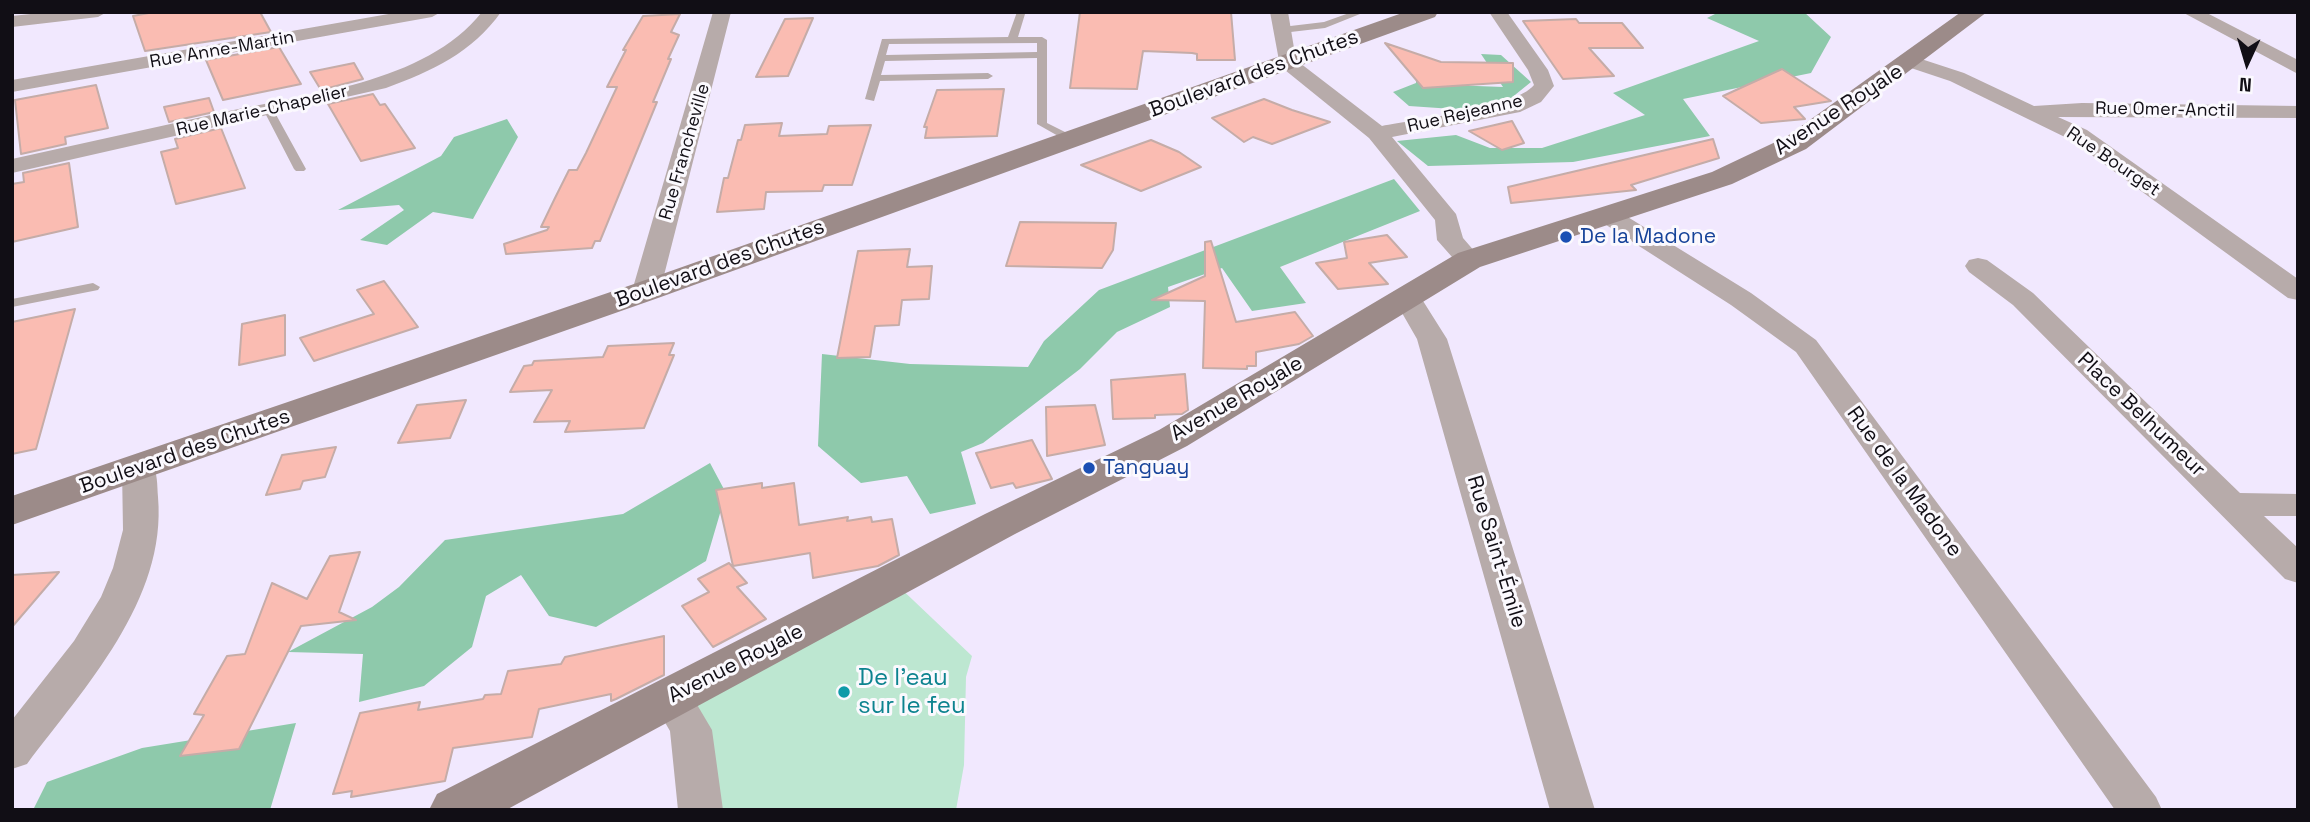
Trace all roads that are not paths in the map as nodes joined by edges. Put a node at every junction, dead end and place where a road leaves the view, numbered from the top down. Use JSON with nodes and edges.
{"nodes":[{"id":1,"x":26,"y":12,"type":"edge"},
{"id":2,"x":98,"y":12,"type":"edge"},
{"id":3,"x":432,"y":12,"type":"edge"},
{"id":4,"x":492,"y":12,"type":"edge"},
{"id":5,"x":722,"y":12,"type":"edge"},
{"id":6,"x":1498,"y":12,"type":"edge"},
{"id":7,"x":1976,"y":12,"type":"edge"},
{"id":8,"x":2191,"y":12,"type":"edge"},
{"id":9,"x":1020,"y":14,"type":"dead end"},
{"id":10,"x":1414,"y":14,"type":"edge"},
{"id":11,"x":1281,"y":21,"type":"edge"},
{"id":12,"x":12,"y":22,"type":"edge"},
{"id":13,"x":1360,"y":24,"type":"edge"},
{"id":14,"x":1325,"y":25,"type":"junction"},
{"id":15,"x":1012,"y":40,"type":"junction"},
{"id":16,"x":1041,"y":55,"type":"junction"},
{"id":17,"x":881,"y":58,"type":"junction"},
{"id":18,"x":1287,"y":62,"type":"junction"},
{"id":19,"x":1912,"y":62,"type":"junction"},
{"id":20,"x":2298,"y":68,"type":"edge"},
{"id":21,"x":988,"y":76,"type":"dead end"},
{"id":22,"x":876,"y":78,"type":"junction"},
{"id":23,"x":12,"y":86,"type":"edge"},
{"id":24,"x":870,"y":99,"type":"dead end"},
{"id":25,"x":269,"y":111,"type":"junction"},
{"id":26,"x":2032,"y":112,"type":"junction"},
{"id":27,"x":2298,"y":112,"type":"edge"},
{"id":28,"x":1377,"y":133,"type":"junction"},
{"id":29,"x":1071,"y":139,"type":"junction"},
{"id":30,"x":12,"y":166,"type":"edge"},
{"id":31,"x":300,"y":169,"type":"dead end"},
{"id":32,"x":1609,"y":216,"type":"junction"},
{"id":33,"x":1469,"y":260,"type":"junction"},
{"id":34,"x":1978,"y":267,"type":"dead end"},
{"id":35,"x":93,"y":287,"type":"dead end"},
{"id":36,"x":646,"y":291,"type":"junction"},
{"id":37,"x":2298,"y":292,"type":"edge"},
{"id":38,"x":1408,"y":299,"type":"junction"},
{"id":39,"x":12,"y":303,"type":"edge"},
{"id":40,"x":139,"y":469,"type":"junction"},
{"id":41,"x":2232,"y":504,"type":"junction"},
{"id":42,"x":2298,"y":505,"type":"edge"},
{"id":43,"x":12,"y":512,"type":"edge"},
{"id":44,"x":2298,"y":570,"type":"edge"},
{"id":45,"x":671,"y":697,"type":"junction"},
{"id":46,"x":12,"y":752,"type":"edge"},
{"id":47,"x":456,"y":810,"type":"edge"},
{"id":48,"x":701,"y":810,"type":"edge"},
{"id":49,"x":1573,"y":810,"type":"edge"},
{"id":50,"x":2140,"y":810,"type":"edge"}],
"edges":[{"from":1,"to":12,"type":"street"},
{"from":2,"to":12,"type":"street"},
{"from":3,"to":23,"type":"street","name":"Rue Anne-Martin"},
{"from":4,"to":25,"type":"street","name":"Rue Marie-Chapelier"},
{"from":5,"to":36,"type":"street","name":"Rue Francheville"},
{"from":6,"to":28,"type":"street","name":"Rue Rejeanne"},
{"from":7,"to":19,"type":"main road","name":"Avenue Royale"},
{"from":8,"to":20,"type":"street"},
{"from":9,"to":15,"type":"lane"},
{"from":10,"to":13,"type":"main road","name":"Boulevard des Chutes"},
{"from":11,"to":14,"type":"lane"},
{"from":11,"to":18,"type":"street"},
{"from":13,"to":14,"type":"lane"},
{"from":13,"to":14,"type":"lane"},
{"from":13,"to":18,"type":"main road","name":"Boulevard des Chutes"},
{"from":15,"to":16,"type":"lane"},
{"from":15,"to":17,"type":"lane"},
{"from":16,"to":17,"type":"lane"},
{"from":16,"to":29,"type":"lane"},
{"from":17,"to":22,"type":"lane"},
{"from":18,"to":28,"type":"street"},
{"from":18,"to":29,"type":"main road","name":"Boulevard des Chutes"},
{"from":19,"to":26,"type":"street","name":"Rue Bourget"},
{"from":19,"to":32,"type":"main road","name":"Avenue Royale"},
{"from":21,"to":22,"type":"lane"},
{"from":22,"to":24,"type":"lane"},
{"from":25,"to":30,"type":"street","name":"Rue Marie-Chapelier"},
{"from":25,"to":31,"type":"lane"},
{"from":26,"to":27,"type":"street","name":"Rue Omer-Anctil"},
{"from":26,"to":37,"type":"street","name":"Rue Bourget"},
{"from":28,"to":33,"type":"street"},
{"from":29,"to":36,"type":"main road","name":"Boulevard des Chutes"},
{"from":32,"to":33,"type":"main road","name":"Avenue Royale"},
{"from":32,"to":50,"type":"street","name":"Rue de la Madone"},
{"from":33,"to":38,"type":"main road","name":"Avenue Royale"},
{"from":34,"to":41,"type":"street","name":"Place Belhumeur"},
{"from":35,"to":39,"type":"lane"},
{"from":36,"to":40,"type":"main road","name":"Boulevard des Chutes"},
{"from":38,"to":45,"type":"main road","name":"Avenue Royale"},
{"from":38,"to":49,"type":"street","name":"Rue Saint-Émile"},
{"from":40,"to":43,"type":"main road","name":"Boulevard des Chutes"},
{"from":40,"to":46,"type":"street"},
{"from":41,"to":42,"type":"street"},
{"from":41,"to":44,"type":"street","name":"Place Belhumeur"},
{"from":45,"to":47,"type":"main road","name":"Avenue Royale"},
{"from":45,"to":48,"type":"street"}]}
